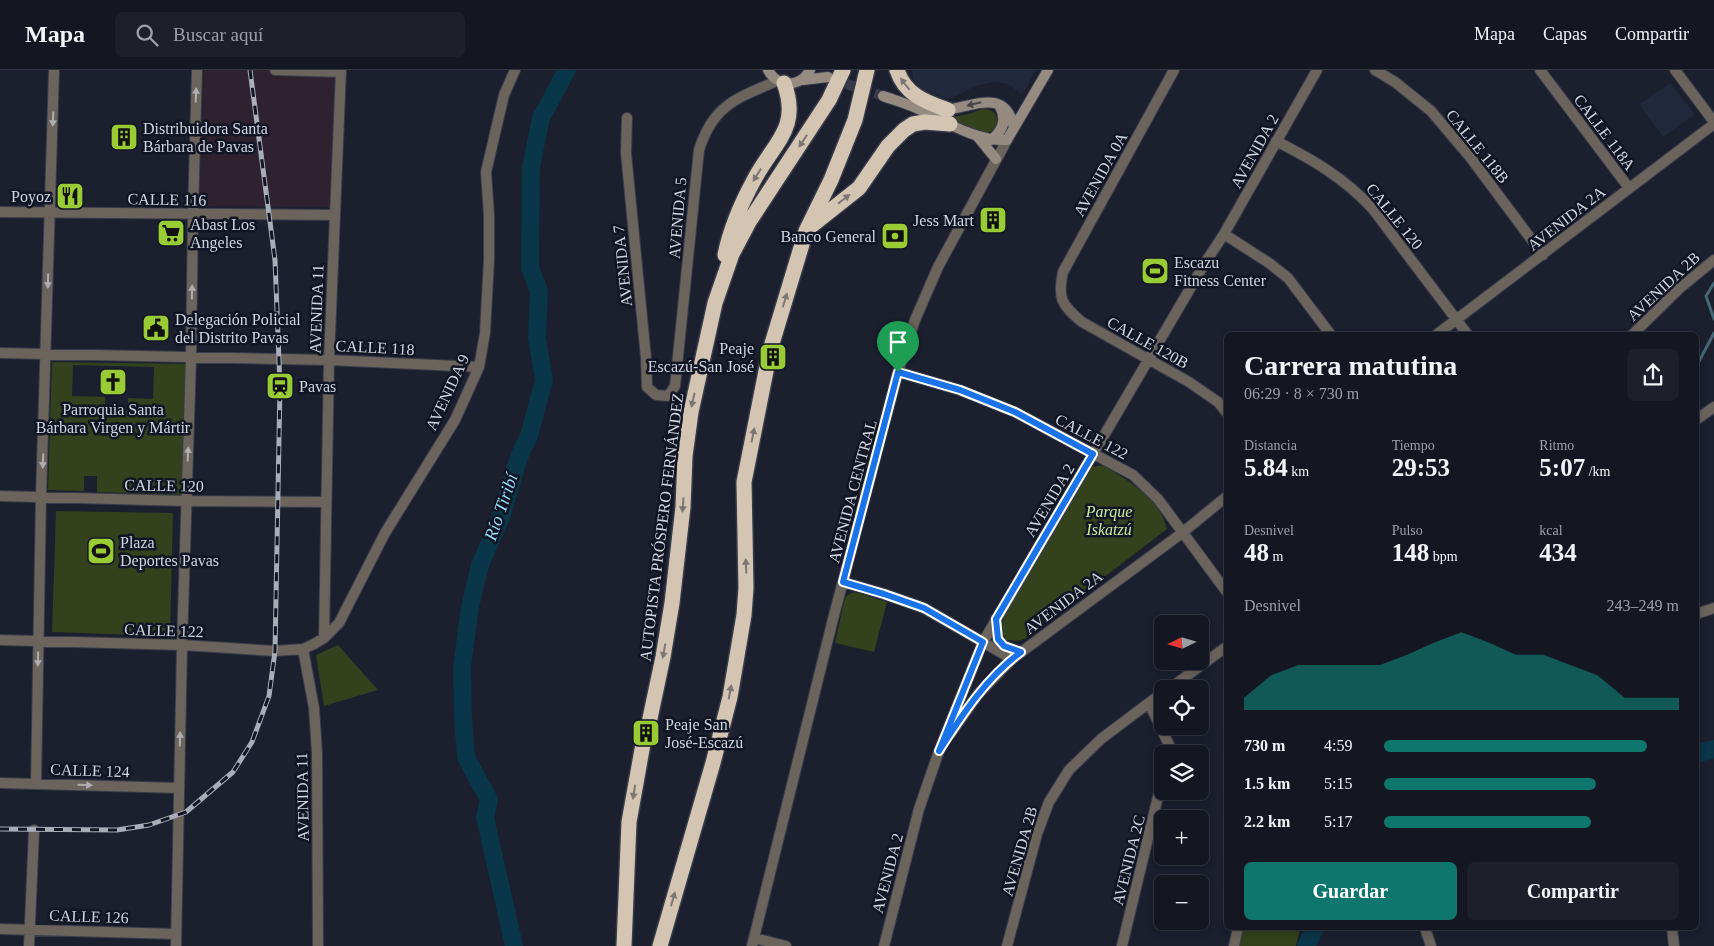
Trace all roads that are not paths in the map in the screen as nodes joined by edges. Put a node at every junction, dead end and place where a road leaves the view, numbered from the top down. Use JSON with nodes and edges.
{"nodes":[{"id":1,"x":54,"y":70,"type":"edge"},
{"id":2,"x":197,"y":70,"type":"edge"},
{"id":3,"x":275,"y":70,"type":"edge"},
{"id":4,"x":515,"y":70,"type":"edge"},
{"id":5,"x":768,"y":70,"type":"edge"},
{"id":6,"x":810,"y":70,"type":"edge"},
{"id":7,"x":819,"y":70,"type":"edge"},
{"id":8,"x":867,"y":70,"type":"edge"},
{"id":9,"x":897,"y":70,"type":"edge"},
{"id":10,"x":1048,"y":70,"type":"edge"},
{"id":11,"x":1174,"y":70,"type":"edge"},
{"id":12,"x":1317,"y":70,"type":"edge"},
{"id":13,"x":1375,"y":70,"type":"edge"},
{"id":14,"x":1540,"y":70,"type":"edge"},
{"id":15,"x":1676,"y":70,"type":"edge"},
{"id":16,"x":341,"y":71,"type":"edge"},
{"id":17,"x":834,"y":75,"type":"edge"},
{"id":18,"x":803,"y":80,"type":"junction"},
{"id":19,"x":780,"y":82,"type":"junction"},
{"id":20,"x":883,"y":96,"type":"tunnel mouth"},
{"id":21,"x":1028,"y":105,"type":"junction"},
{"id":22,"x":1000,"y":106,"type":"junction"},
{"id":23,"x":949,"y":117,"type":"junction"},
{"id":24,"x":627,"y":118,"type":"dead end"},
{"id":25,"x":1714,"y":123,"type":"edge"},
{"id":26,"x":1014,"y":128,"type":"junction"},
{"id":27,"x":976,"y":135,"type":"junction"},
{"id":28,"x":991,"y":140,"type":"junction"},
{"id":29,"x":1006,"y":140,"type":"junction"},
{"id":30,"x":1276,"y":141,"type":"junction"},
{"id":31,"x":996,"y":159,"type":"junction"},
{"id":32,"x":1629,"y":188,"type":"junction"},
{"id":33,"x":0,"y":212,"type":"edge"},
{"id":34,"x":50,"y":212,"type":"junction"},
{"id":35,"x":193,"y":214,"type":"junction"},
{"id":36,"x":334,"y":215,"type":"junction"},
{"id":37,"x":806,"y":231,"type":"junction"},
{"id":38,"x":1224,"y":234,"type":"junction"},
{"id":39,"x":1543,"y":255,"type":"junction"},
{"id":40,"x":1714,"y":260,"type":"edge"},
{"id":41,"x":1061,"y":295,"type":"joint"},
{"id":42,"x":716,"y":303,"type":"junction"},
{"id":43,"x":1457,"y":320,"type":"junction"},
{"id":44,"x":1329,"y":332,"type":"edge"},
{"id":45,"x":1440,"y":332,"type":"edge"},
{"id":46,"x":1466,"y":332,"type":"edge"},
{"id":47,"x":1635,"y":332,"type":"edge"},
{"id":48,"x":771,"y":347,"type":"dead end"},
{"id":49,"x":0,"y":353,"type":"edge"},
{"id":50,"x":46,"y":355,"type":"junction"},
{"id":51,"x":191,"y":358,"type":"junction"},
{"id":52,"x":1149,"y":359,"type":"junction"},
{"id":53,"x":329,"y":360,"type":"junction"},
{"id":54,"x":767,"y":366,"type":"dead end"},
{"id":55,"x":479,"y":367,"type":"junction"},
{"id":56,"x":898,"y":372,"type":"junction"},
{"id":57,"x":668,"y":396,"type":"joint"},
{"id":58,"x":1714,"y":407,"type":"edge"},
{"id":59,"x":1224,"y":410,"type":"edge"},
{"id":60,"x":1699,"y":418,"type":"edge"},
{"id":61,"x":1093,"y":454,"type":"junction"},
{"id":62,"x":0,"y":496,"type":"edge"},
{"id":63,"x":41,"y":497,"type":"junction"},
{"id":64,"x":1224,"y":500,"type":"edge"},
{"id":65,"x":186,"y":501,"type":"junction"},
{"id":66,"x":326,"y":502,"type":"junction"},
{"id":67,"x":1182,"y":532,"type":"junction"},
{"id":68,"x":843,"y":582,"type":"junction"},
{"id":69,"x":1224,"y":587,"type":"edge"},
{"id":70,"x":1714,"y":608,"type":"edge"},
{"id":71,"x":1699,"y":613,"type":"edge"},
{"id":72,"x":996,"y":619,"type":"junction"},
{"id":73,"x":324,"y":638,"type":"junction"},
{"id":74,"x":0,"y":640,"type":"edge"},
{"id":75,"x":38,"y":640,"type":"junction"},
{"id":76,"x":983,"y":642,"type":"junction"},
{"id":77,"x":182,"y":645,"type":"junction"},
{"id":78,"x":303,"y":648,"type":"junction"},
{"id":79,"x":1224,"y":648,"type":"edge"},
{"id":80,"x":1021,"y":652,"type":"junction"},
{"id":81,"x":1012,"y":659,"type":"junction"},
{"id":82,"x":1181,"y":680,"type":"edge"},
{"id":83,"x":1154,"y":699,"type":"edge"},
{"id":84,"x":1149,"y":703,"type":"junction"},
{"id":85,"x":649,"y":723,"type":"tunnel mouth"},
{"id":86,"x":643,"y":744,"type":"tunnel mouth"},
{"id":87,"x":1169,"y":745,"type":"edge"},
{"id":88,"x":939,"y":751,"type":"junction"},
{"id":89,"x":0,"y":783,"type":"edge"},
{"id":90,"x":36,"y":784,"type":"junction"},
{"id":91,"x":179,"y":788,"type":"junction"},
{"id":92,"x":1157,"y":800,"type":"edge"},
{"id":93,"x":34,"y":830,"type":"dead end"},
{"id":94,"x":0,"y":929,"type":"edge"},
{"id":95,"x":30,"y":930,"type":"junction"},
{"id":96,"x":1238,"y":930,"type":"edge"},
{"id":97,"x":1426,"y":930,"type":"edge"},
{"id":98,"x":1672,"y":930,"type":"edge"},
{"id":99,"x":176,"y":934,"type":"junction"},
{"id":100,"x":753,"y":942,"type":"edge"},
{"id":101,"x":29,"y":946,"type":"edge"},
{"id":102,"x":176,"y":946,"type":"edge"},
{"id":103,"x":318,"y":946,"type":"edge"},
{"id":104,"x":624,"y":946,"type":"edge"},
{"id":105,"x":660,"y":946,"type":"edge"},
{"id":106,"x":786,"y":946,"type":"edge"},
{"id":107,"x":884,"y":946,"type":"edge"},
{"id":108,"x":1007,"y":946,"type":"edge"},
{"id":109,"x":1122,"y":946,"type":"edge"},
{"id":110,"x":1234,"y":946,"type":"edge"},
{"id":111,"x":1431,"y":946,"type":"edge"},
{"id":112,"x":1674,"y":946,"type":"edge"}],
"edges":[{"from":1,"to":34,"type":"street","one_way":true},
{"from":35,"to":2,"type":"street","one_way":true},
{"from":3,"to":16,"type":"street"},
{"from":4,"to":55,"type":"street","name":"AVENIDA 9"},
{"from":5,"to":19,"type":"street"},
{"from":6,"to":18,"type":"street"},
{"from":7,"to":17,"type":"street"},
{"from":8,"to":37,"type":"highway"},
{"from":23,"to":9,"type":"highway","one_way":true},
{"from":10,"to":21,"type":"street","name":"AVENIDA CENTRAL"},
{"from":11,"to":41,"type":"street","name":"AVENIDA 0A"},
{"from":12,"to":30,"type":"street","name":"AVENIDA 2"},
{"from":13,"to":39,"type":"street","name":"CALLE 118B"},
{"from":14,"to":32,"type":"street","name":"CALLE 118A"},
{"from":15,"to":25,"type":"street"},
{"from":16,"to":36,"type":"street","name":"AVENIDA 11"},
{"from":17,"to":18,"type":"street"},
{"from":17,"to":42,"type":"highway","name":"AUTOPISTA PRÓSPERO FERNÁNDEZ","one_way":true},
{"from":18,"to":19,"type":"street"},
{"from":19,"to":42,"type":"highway","one_way":true},
{"from":19,"to":57,"type":"street","name":"AVENIDA 5"},
{"from":20,"to":23,"type":"street"},
{"from":21,"to":22,"type":"street"},
{"from":21,"to":26,"type":"street","name":"AVENIDA CENTRAL"},
{"from":22,"to":23,"type":"street","one_way":true},
{"from":22,"to":26,"type":"street"},
{"from":22,"to":28,"type":"street"},
{"from":23,"to":27,"type":"street"},
{"from":37,"to":23,"type":"highway","one_way":true},
{"from":24,"to":57,"type":"street","name":"AVENIDA 7"},
{"from":25,"to":32,"type":"street","name":"AVENIDA 2A"},
{"from":26,"to":29,"type":"street","name":"AVENIDA CENTRAL"},
{"from":27,"to":28,"type":"street"},
{"from":27,"to":31,"type":"street"},
{"from":28,"to":29,"type":"street"},
{"from":29,"to":31,"type":"street","name":"AVENIDA CENTRAL"},
{"from":30,"to":38,"type":"street","name":"AVENIDA 2"},
{"from":30,"to":43,"type":"street","name":"CALLE 120"},
{"from":31,"to":56,"type":"street","name":"AVENIDA CENTRAL"},
{"from":32,"to":39,"type":"street","name":"AVENIDA 2A"},
{"from":33,"to":34,"type":"street","name":"CALLE 116"},
{"from":34,"to":35,"type":"street","name":"CALLE 116"},
{"from":34,"to":50,"type":"street","one_way":true},
{"from":35,"to":36,"type":"street","name":"CALLE 116"},
{"from":51,"to":35,"type":"street","one_way":true},
{"from":36,"to":53,"type":"street","name":"AVENIDA 11"},
{"from":48,"to":37,"type":"highway","one_way":true},
{"from":38,"to":44,"type":"street"},
{"from":38,"to":52,"type":"street","name":"AVENIDA 2"},
{"from":39,"to":43,"type":"street","name":"AVENIDA 2A"},
{"from":40,"to":47,"type":"street","name":"AVENIDA 2B"},
{"from":41,"to":52,"type":"street","name":"CALLE 120B"},
{"from":42,"to":85,"type":"highway","name":"AUTOPISTA PRÓSPERO FERNÁNDEZ","one_way":true},
{"from":43,"to":45,"type":"street","name":"AVENIDA 2A"},
{"from":43,"to":46,"type":"street","name":"CALLE 120"},
{"from":49,"to":50,"type":"street","name":"CALLE 118"},
{"from":50,"to":51,"type":"street","name":"CALLE 118"},
{"from":50,"to":63,"type":"street","one_way":true},
{"from":51,"to":53,"type":"street","name":"CALLE 118"},
{"from":65,"to":51,"type":"street","one_way":true},
{"from":52,"to":59,"type":"street","name":"CALLE 120B"},
{"from":52,"to":61,"type":"street","name":"AVENIDA 2"},
{"from":53,"to":55,"type":"street","name":"CALLE 118"},
{"from":53,"to":66,"type":"street","name":"AVENIDA 11"},
{"from":105,"to":54,"type":"highway","one_way":true},
{"from":55,"to":73,"type":"street","name":"AVENIDA 9"},
{"from":56,"to":61,"type":"street","name":"CALLE 122"},
{"from":56,"to":68,"type":"street","name":"AVENIDA CENTRAL"},
{"from":58,"to":60,"type":"street"},
{"from":61,"to":67,"type":"street","name":"CALLE 122"},
{"from":61,"to":72,"type":"street","name":"AVENIDA 2"},
{"from":62,"to":63,"type":"street","name":"CALLE 120"},
{"from":63,"to":65,"type":"street","name":"CALLE 120"},
{"from":63,"to":75,"type":"street"},
{"from":64,"to":67,"type":"street","name":"AVENIDA 2A"},
{"from":65,"to":66,"type":"street","name":"CALLE 120"},
{"from":65,"to":77,"type":"street"},
{"from":66,"to":73,"type":"street","name":"AVENIDA 11"},
{"from":67,"to":69,"type":"street","name":"CALLE 122"},
{"from":67,"to":80,"type":"street","name":"AVENIDA 2A"},
{"from":68,"to":76,"type":"street"},
{"from":68,"to":100,"type":"street","name":"AVENIDA CENTRAL"},
{"from":70,"to":71,"type":"street"},
{"from":72,"to":76,"type":"street","name":"AVENIDA 2"},
{"from":72,"to":80,"type":"street"},
{"from":73,"to":78,"type":"street","name":"CALLE 122"},
{"from":74,"to":75,"type":"street","name":"CALLE 122"},
{"from":75,"to":77,"type":"street","name":"CALLE 122"},
{"from":75,"to":90,"type":"street","one_way":true},
{"from":76,"to":81,"type":"street"},
{"from":76,"to":88,"type":"street","name":"AVENIDA 2"},
{"from":77,"to":78,"type":"street","name":"CALLE 122"},
{"from":91,"to":77,"type":"street","one_way":true},
{"from":78,"to":103,"type":"street","name":"AVENIDA 11"},
{"from":79,"to":82,"type":"street"},
{"from":80,"to":81,"type":"street","name":"AVENIDA 2A"},
{"from":81,"to":88,"type":"street","name":"AVENIDA 2A"},
{"from":83,"to":84,"type":"street","name":"AVENIDA 2B"},
{"from":84,"to":87,"type":"street"},
{"from":84,"to":108,"type":"street","name":"AVENIDA 2B"},
{"from":86,"to":104,"type":"highway","one_way":true},
{"from":88,"to":107,"type":"street","name":"AVENIDA 2"},
{"from":89,"to":90,"type":"street","name":"CALLE 124"},
{"from":90,"to":91,"type":"street","name":"CALLE 124","one_way":true},
{"from":91,"to":99,"type":"street"},
{"from":92,"to":109,"type":"street","name":"AVENIDA 2C"},
{"from":93,"to":95,"type":"street"},
{"from":94,"to":95,"type":"street","name":"CALLE 126"},
{"from":95,"to":99,"type":"street","name":"CALLE 126"},
{"from":95,"to":101,"type":"street"},
{"from":96,"to":110,"type":"street"},
{"from":97,"to":111,"type":"street"},
{"from":98,"to":112,"type":"street"},
{"from":99,"to":102,"type":"street"},
{"from":100,"to":106,"type":"street"}]}
